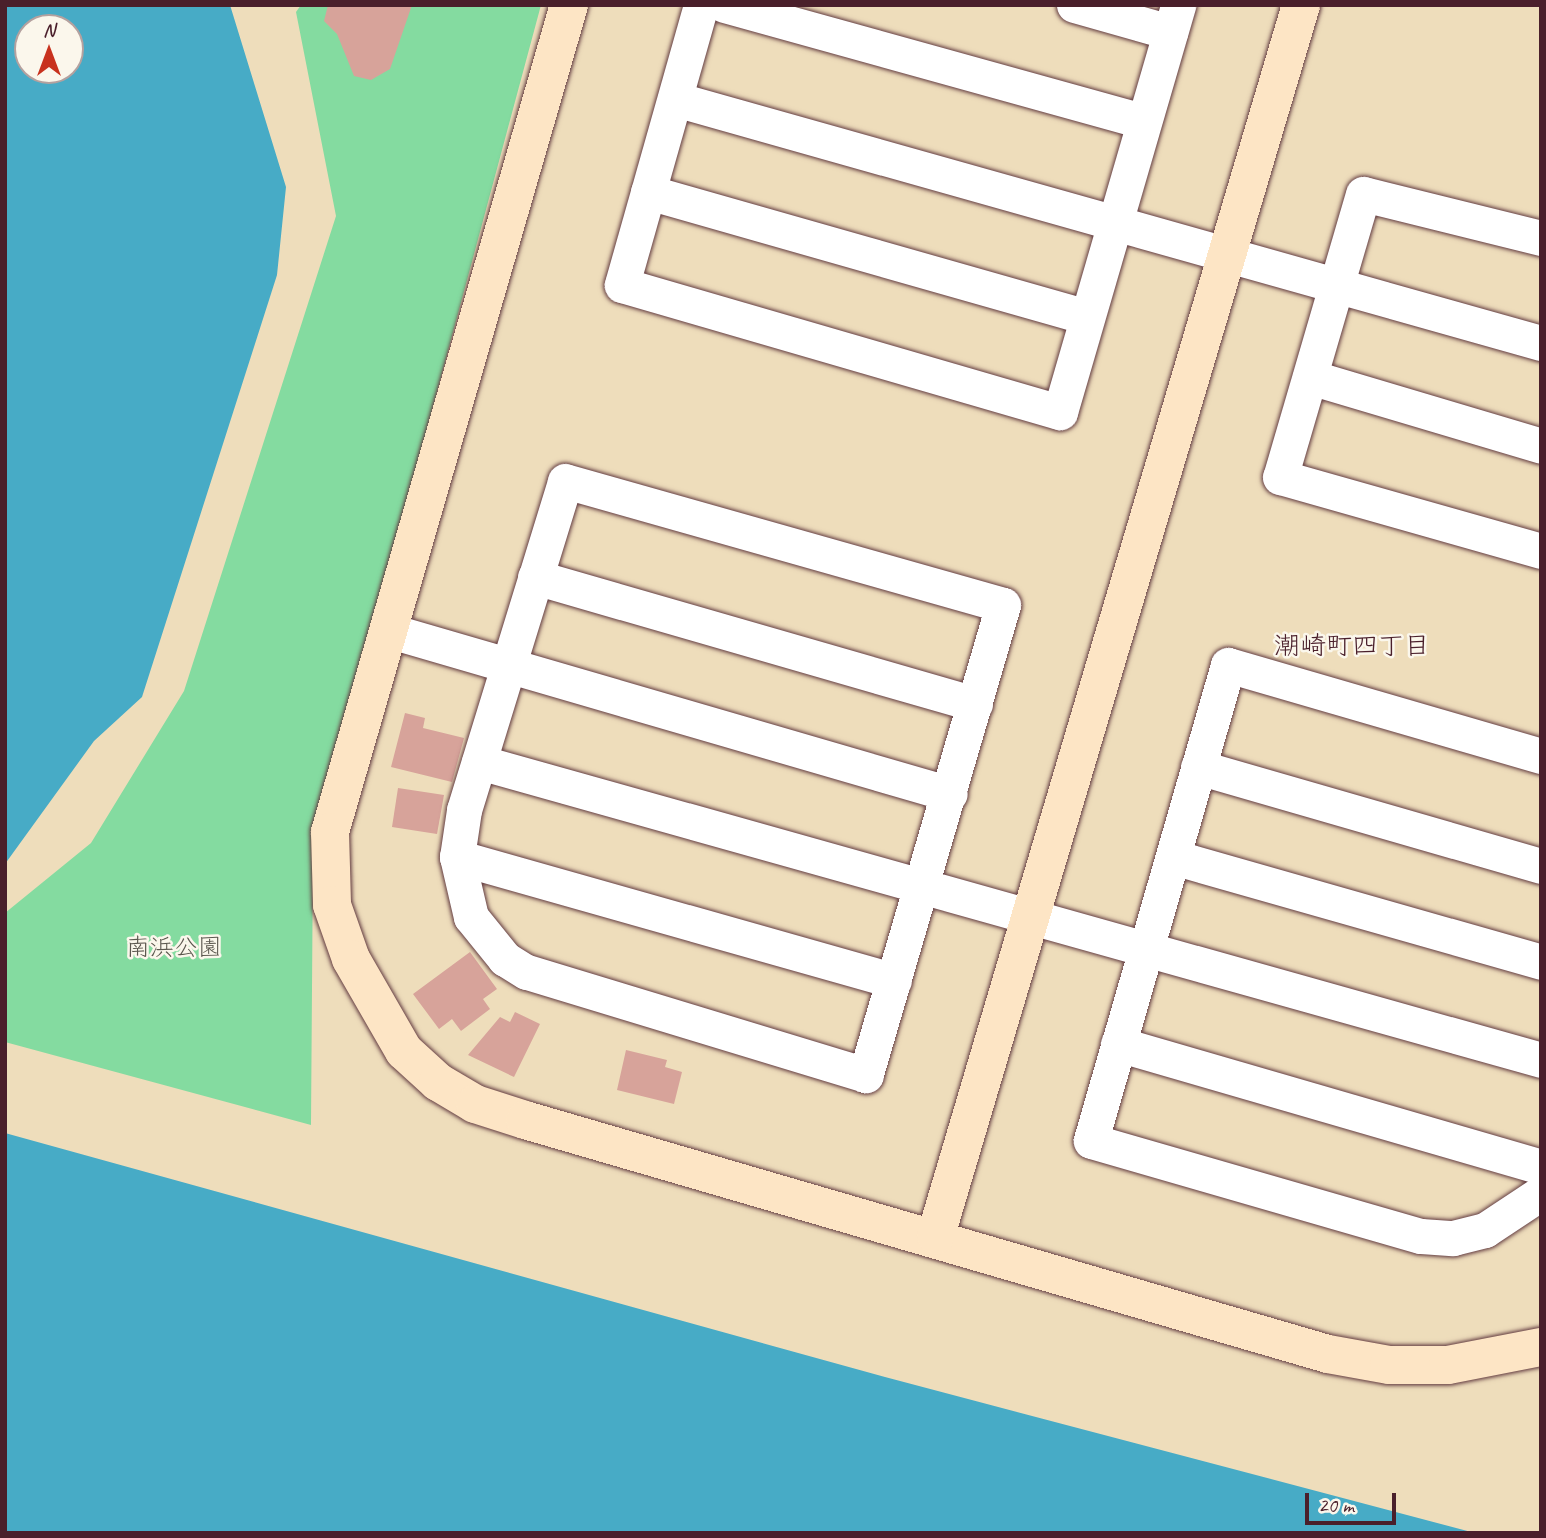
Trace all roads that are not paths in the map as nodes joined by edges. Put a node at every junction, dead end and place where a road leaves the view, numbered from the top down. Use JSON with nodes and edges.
{"nodes":[{"id":1,"x":569,"y":5,"type":"edge"},
{"id":2,"x":701,"y":5,"type":"edge"},
{"id":3,"x":723,"y":5,"type":"edge"},
{"id":4,"x":1074,"y":5,"type":"edge"},
{"id":5,"x":1301,"y":5,"type":"edge"},
{"id":6,"x":1174,"y":18,"type":"edge"},
{"id":7,"x":675,"y":99,"type":"junction"},
{"id":8,"x":1143,"y":121,"type":"junction"},
{"id":9,"x":648,"y":192,"type":"junction"},
{"id":10,"x":1114,"y":221,"type":"junction"},
{"id":11,"x":1541,"y":238,"type":"edge"},
{"id":12,"x":1230,"y":256,"type":"junction"},
{"id":13,"x":1337,"y":286,"type":"junction"},
{"id":14,"x":1087,"y":317,"type":"junction"},
{"id":15,"x":1541,"y":343,"type":"edge"},
{"id":16,"x":1310,"y":377,"type":"junction"},
{"id":17,"x":1541,"y":446,"type":"edge"},
{"id":18,"x":1541,"y":551,"type":"edge"},
{"id":19,"x":535,"y":577,"type":"junction"},
{"id":20,"x":387,"y":630,"type":"junction"},
{"id":21,"x":509,"y":665,"type":"junction"},
{"id":22,"x":975,"y":704,"type":"junction"},
{"id":23,"x":1541,"y":756,"type":"edge"},
{"id":24,"x":479,"y":762,"type":"junction"},
{"id":25,"x":1198,"y":767,"type":"junction"},
{"id":26,"x":950,"y":794,"type":"junction"},
{"id":27,"x":457,"y":857,"type":"junction"},
{"id":28,"x":1172,"y":857,"type":"junction"},
{"id":29,"x":1541,"y":866,"type":"edge"},
{"id":30,"x":925,"y":884,"type":"junction"},
{"id":31,"x":1033,"y":916,"type":"junction"},
{"id":32,"x":1145,"y":948,"type":"junction"},
{"id":33,"x":1541,"y":962,"type":"edge"},
{"id":34,"x":894,"y":981,"type":"junction"},
{"id":35,"x":1118,"y":1044,"type":"junction"},
{"id":36,"x":1541,"y":1060,"type":"edge"},
{"id":37,"x":1541,"y":1167,"type":"edge"},
{"id":38,"x":1541,"y":1193,"type":"edge"},
{"id":39,"x":936,"y":1235,"type":"junction"},
{"id":40,"x":1541,"y":1347,"type":"edge"}],
"edges":[{"from":1,"to":20,"type":"street"},
{"from":2,"to":7,"type":"street"},
{"from":3,"to":8,"type":"street"},
{"from":4,"to":6,"type":"street"},
{"from":5,"to":12,"type":"street"},
{"from":6,"to":8,"type":"street"},
{"from":7,"to":9,"type":"street"},
{"from":7,"to":10,"type":"street"},
{"from":8,"to":10,"type":"street"},
{"from":9,"to":14,"type":"street"},
{"from":9,"to":14,"type":"street"},
{"from":10,"to":12,"type":"street"},
{"from":10,"to":14,"type":"street"},
{"from":11,"to":13,"type":"street"},
{"from":12,"to":13,"type":"street"},
{"from":12,"to":31,"type":"street"},
{"from":13,"to":15,"type":"street"},
{"from":13,"to":16,"type":"street"},
{"from":16,"to":17,"type":"street"},
{"from":16,"to":18,"type":"street"},
{"from":19,"to":21,"type":"street"},
{"from":19,"to":22,"type":"street"},
{"from":19,"to":22,"type":"street"},
{"from":20,"to":21,"type":"street"},
{"from":20,"to":39,"type":"street"},
{"from":21,"to":24,"type":"street"},
{"from":21,"to":26,"type":"street"},
{"from":22,"to":26,"type":"street"},
{"from":23,"to":25,"type":"street"},
{"from":24,"to":27,"type":"street"},
{"from":24,"to":30,"type":"street"},
{"from":25,"to":28,"type":"street"},
{"from":25,"to":29,"type":"street"},
{"from":26,"to":30,"type":"street"},
{"from":27,"to":34,"type":"street"},
{"from":27,"to":34,"type":"street"},
{"from":28,"to":32,"type":"street"},
{"from":28,"to":33,"type":"street"},
{"from":30,"to":31,"type":"street"},
{"from":30,"to":34,"type":"street"},
{"from":31,"to":32,"type":"street"},
{"from":31,"to":39,"type":"street"},
{"from":32,"to":35,"type":"street"},
{"from":32,"to":36,"type":"street"},
{"from":35,"to":37,"type":"street"},
{"from":35,"to":38,"type":"street"},
{"from":39,"to":40,"type":"street"}]}
